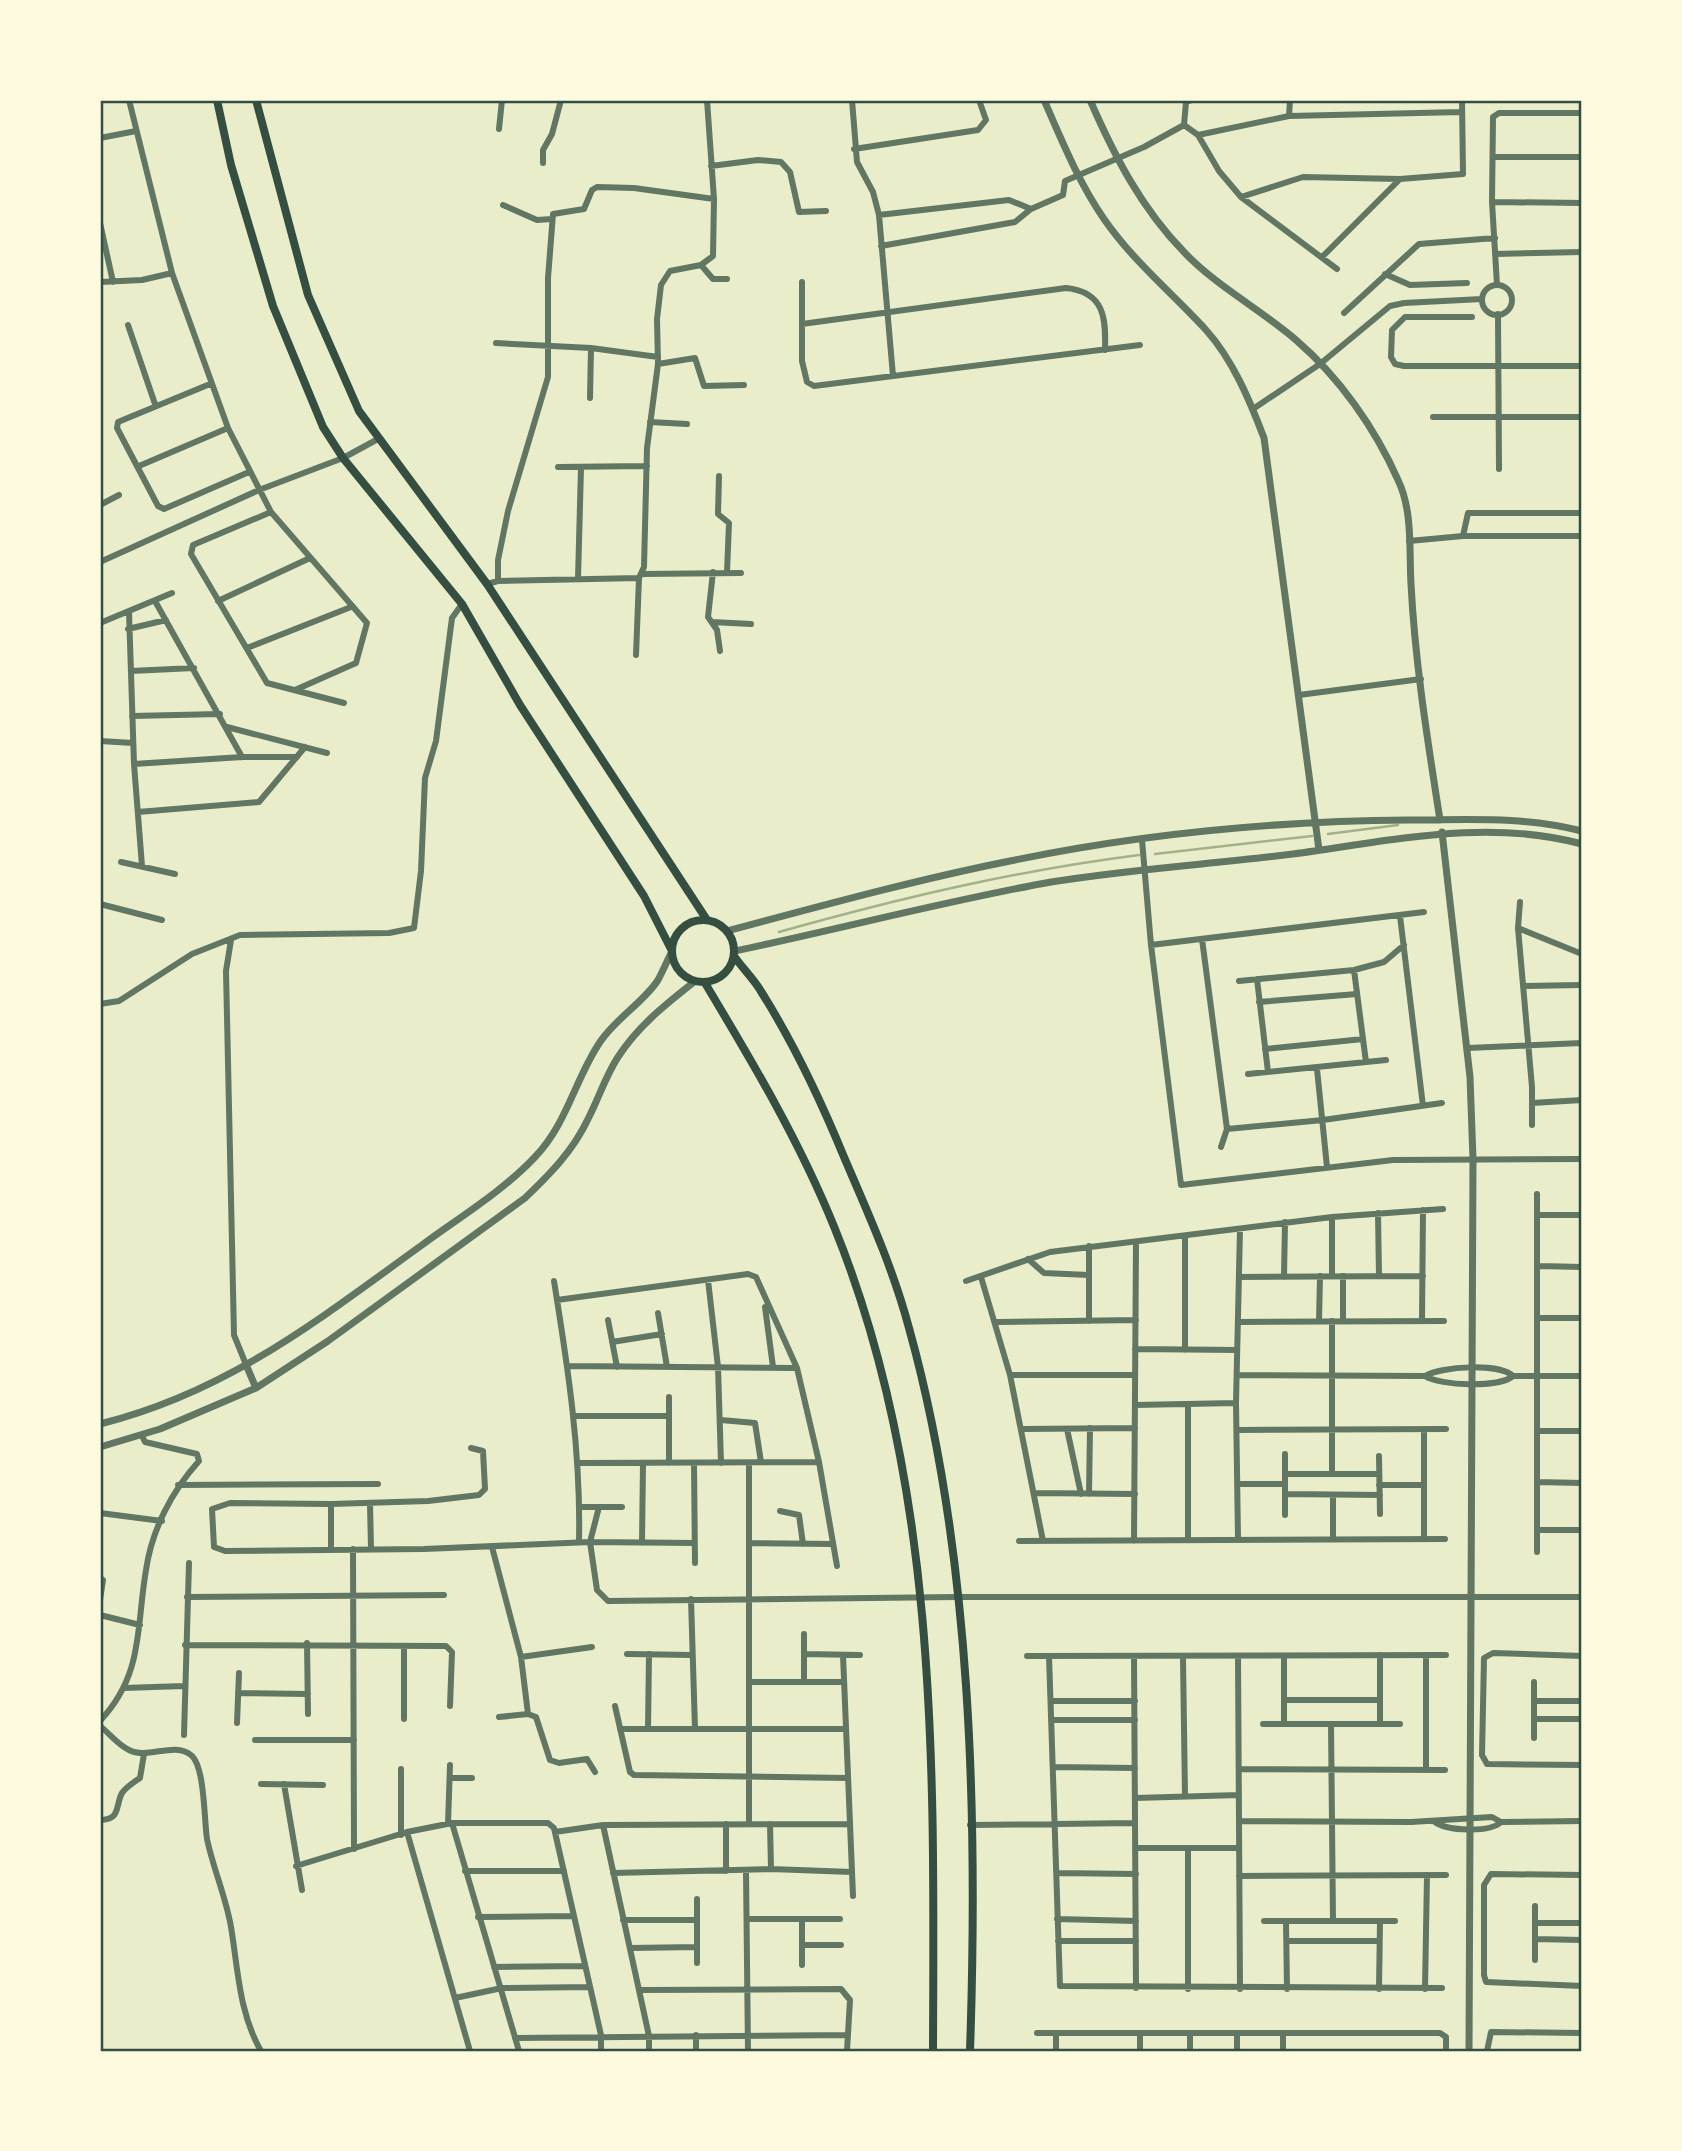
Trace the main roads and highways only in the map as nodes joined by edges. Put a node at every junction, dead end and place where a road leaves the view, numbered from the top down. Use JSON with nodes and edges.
{"nodes":[{"id":1,"x":217,"y":100,"type":"edge"},
{"id":2,"x":256,"y":100,"type":"edge"},
{"id":3,"x":707,"y":920,"type":"junction"},
{"id":4,"x":671,"y":951,"type":"junction"},
{"id":5,"x":735,"y":953,"type":"junction"},
{"id":6,"x":705,"y":983,"type":"junction"},
{"id":7,"x":933,"y":2051,"type":"edge"},
{"id":8,"x":970,"y":2051,"type":"edge"}],
"edges":[{"from":1,"to":4,"type":"main road"},
{"from":2,"to":3,"type":"main road"},
{"from":3,"to":4,"type":"main road"},
{"from":3,"to":5,"type":"main road"},
{"from":4,"to":6,"type":"main road"},
{"from":5,"to":6,"type":"main road"},
{"from":5,"to":8,"type":"main road"},
{"from":6,"to":7,"type":"main road"}]}
